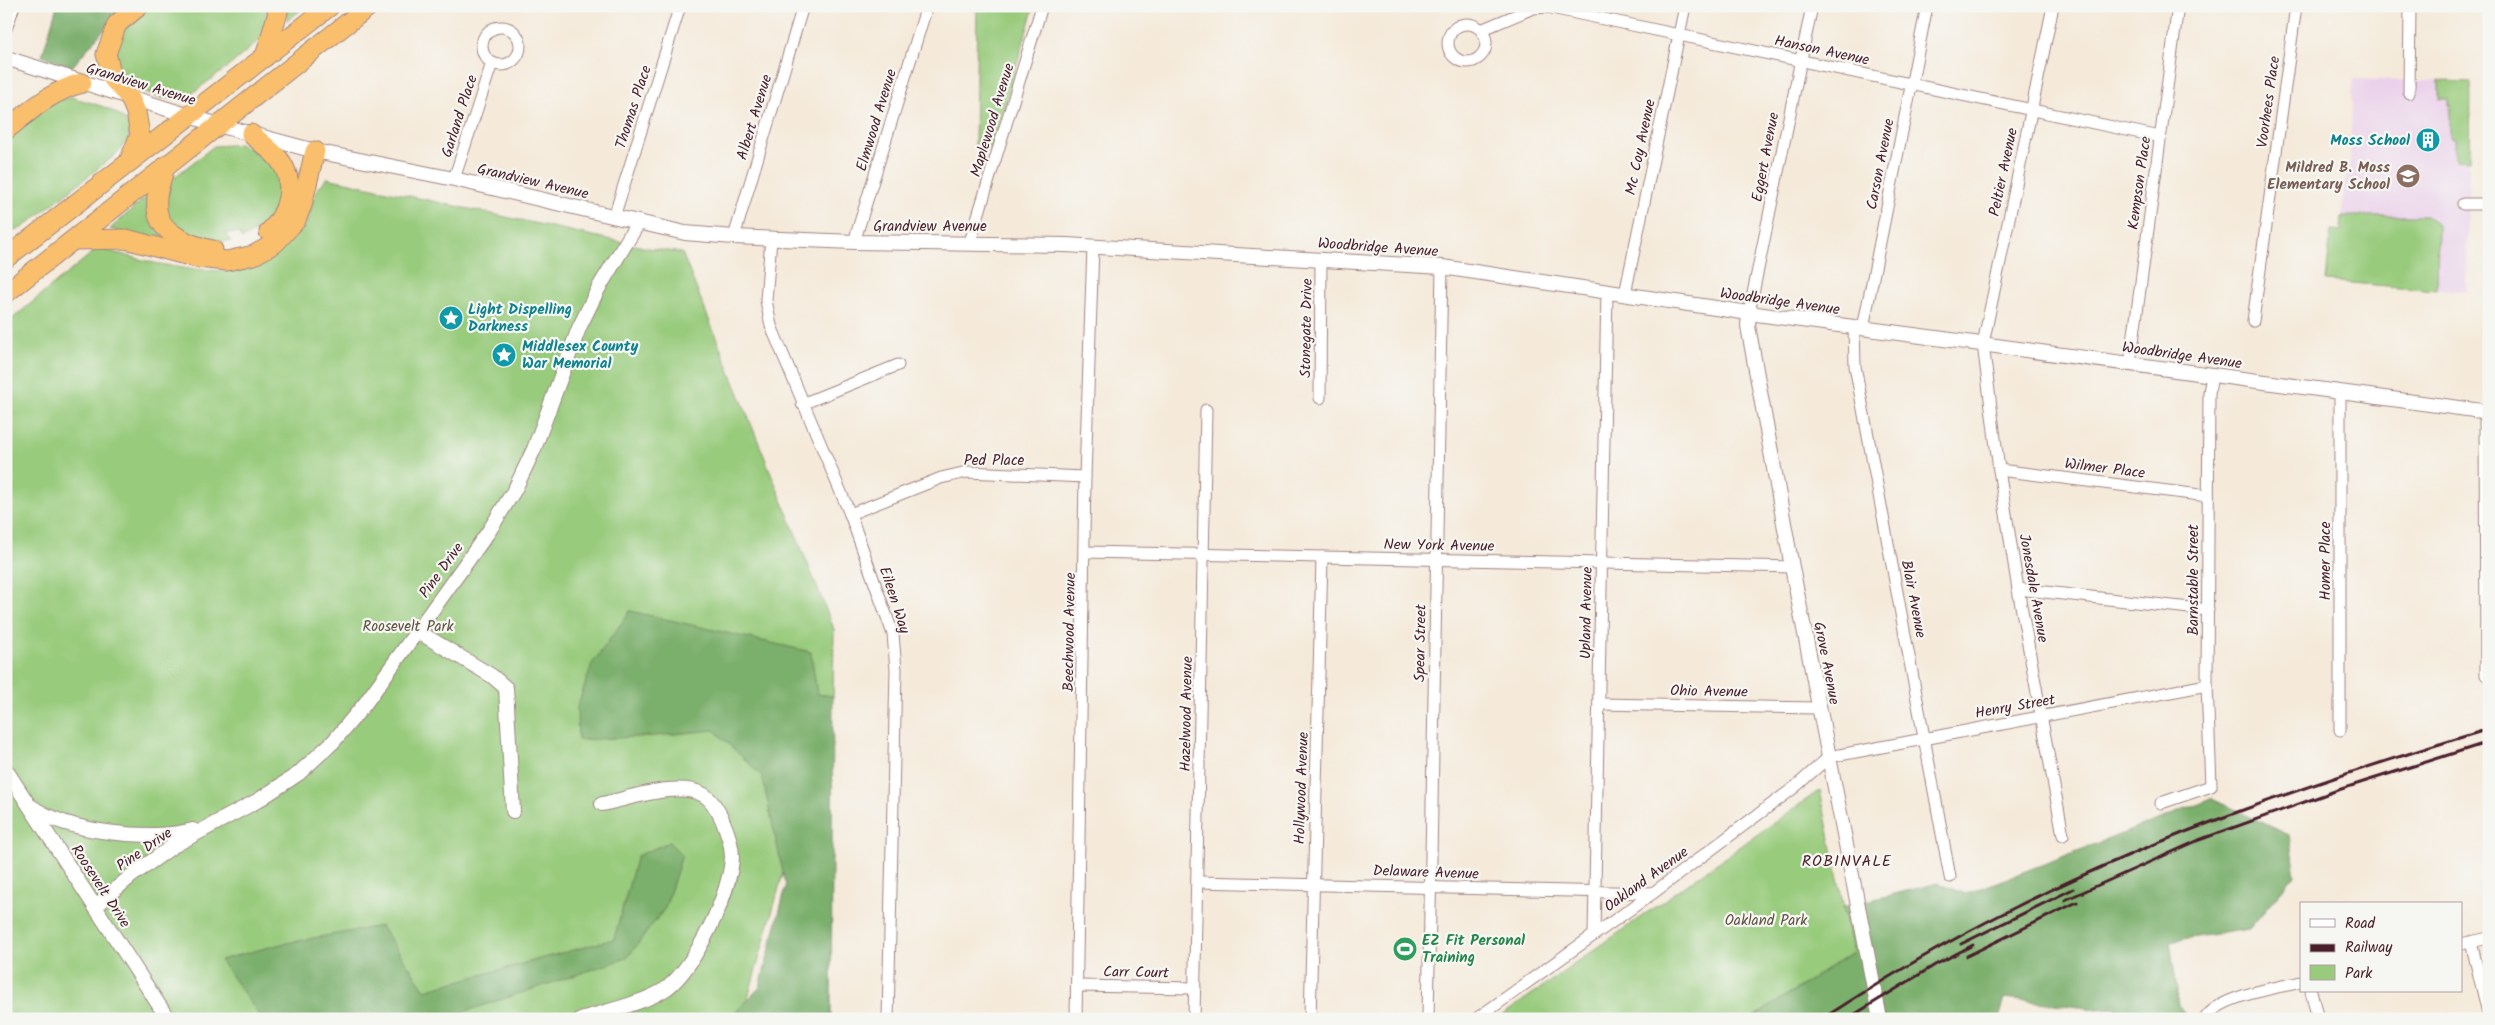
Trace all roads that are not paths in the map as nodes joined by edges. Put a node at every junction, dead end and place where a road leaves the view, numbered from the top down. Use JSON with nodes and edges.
{"nodes":[{"id":1,"x":14,"y":6,"type":"edge"},
{"id":2,"x":139,"y":6,"type":"edge"},
{"id":3,"x":276,"y":6,"type":"edge"},
{"id":4,"x":330,"y":6,"type":"edge"},
{"id":5,"x":369,"y":6,"type":"edge"},
{"id":6,"x":680,"y":6,"type":"edge"},
{"id":7,"x":804,"y":6,"type":"edge"},
{"id":8,"x":927,"y":6,"type":"edge"},
{"id":9,"x":1042,"y":6,"type":"edge"},
{"id":10,"x":1547,"y":6,"type":"edge"},
{"id":11,"x":1685,"y":6,"type":"edge"},
{"id":12,"x":1812,"y":6,"type":"edge"},
{"id":13,"x":1927,"y":6,"type":"edge"},
{"id":14,"x":2053,"y":6,"type":"edge"},
{"id":15,"x":2178,"y":6,"type":"edge"},
{"id":16,"x":2296,"y":6,"type":"edge"},
{"id":17,"x":2410,"y":6,"type":"edge"},
{"id":18,"x":6,"y":28,"type":"edge"},
{"id":19,"x":1481,"y":30,"type":"dead end"},
{"id":20,"x":1679,"y":35,"type":"junction"},
{"id":21,"x":265,"y":57,"type":"junction"},
{"id":22,"x":6,"y":58,"type":"edge"},
{"id":23,"x":1800,"y":60,"type":"junction"},
{"id":24,"x":492,"y":63,"type":"dead end"},
{"id":25,"x":82,"y":84,"type":"junction"},
{"id":26,"x":1911,"y":84,"type":"junction"},
{"id":27,"x":2409,"y":92,"type":"dead end"},
{"id":28,"x":130,"y":98,"type":"junction"},
{"id":29,"x":2032,"y":110,"type":"junction"},
{"id":30,"x":189,"y":115,"type":"junction"},
{"id":31,"x":218,"y":125,"type":"junction"},
{"id":32,"x":6,"y":130,"type":"edge"},
{"id":33,"x":251,"y":134,"type":"junction"},
{"id":34,"x":2160,"y":137,"type":"junction"},
{"id":35,"x":315,"y":151,"type":"junction"},
{"id":36,"x":130,"y":160,"type":"junction"},
{"id":37,"x":165,"y":167,"type":"junction"},
{"id":38,"x":454,"y":180,"type":"junction"},
{"id":39,"x":2463,"y":204,"type":"dead end"},
{"id":40,"x":2489,"y":204,"type":"edge"},
{"id":41,"x":614,"y":217,"type":"junction"},
{"id":42,"x":638,"y":223,"type":"junction"},
{"id":43,"x":35,"y":236,"type":"junction"},
{"id":44,"x":734,"y":237,"type":"junction"},
{"id":45,"x":770,"y":239,"type":"junction"},
{"id":46,"x":75,"y":240,"type":"junction"},
{"id":47,"x":6,"y":241,"type":"edge"},
{"id":48,"x":854,"y":242,"type":"junction"},
{"id":49,"x":970,"y":242,"type":"junction"},
{"id":50,"x":1066,"y":245,"type":"joint"},
{"id":51,"x":1093,"y":247,"type":"junction"},
{"id":52,"x":6,"y":258,"type":"edge"},
{"id":53,"x":1322,"y":259,"type":"junction"},
{"id":54,"x":1442,"y":267,"type":"junction"},
{"id":55,"x":1607,"y":292,"type":"junction"},
{"id":56,"x":6,"y":293,"type":"edge"},
{"id":57,"x":1625,"y":294,"type":"junction"},
{"id":58,"x":1749,"y":313,"type":"junction"},
{"id":59,"x":2253,"y":322,"type":"dead end"},
{"id":60,"x":1858,"y":328,"type":"junction"},
{"id":61,"x":1982,"y":344,"type":"junction"},
{"id":62,"x":2130,"y":364,"type":"junction"},
{"id":63,"x":898,"y":365,"type":"dead end"},
{"id":64,"x":2212,"y":375,"type":"junction"},
{"id":65,"x":2340,"y":392,"type":"junction"},
{"id":66,"x":1320,"y":398,"type":"dead end"},
{"id":67,"x":802,"y":404,"type":"junction"},
{"id":68,"x":1206,"y":410,"type":"dead end"},
{"id":69,"x":2487,"y":412,"type":"edge"},
{"id":70,"x":1999,"y":470,"type":"junction"},
{"id":71,"x":1085,"y":477,"type":"junction"},
{"id":72,"x":2208,"y":496,"type":"junction"},
{"id":73,"x":850,"y":514,"type":"junction"},
{"id":74,"x":1086,"y":552,"type":"junction"},
{"id":75,"x":1204,"y":556,"type":"junction"},
{"id":76,"x":1322,"y":557,"type":"junction"},
{"id":77,"x":1436,"y":560,"type":"junction"},
{"id":78,"x":1602,"y":563,"type":"junction"},
{"id":79,"x":1792,"y":567,"type":"junction"},
{"id":80,"x":2018,"y":589,"type":"junction"},
{"id":81,"x":2208,"y":610,"type":"junction"},
{"id":82,"x":417,"y":631,"type":"junction"},
{"id":83,"x":2486,"y":675,"type":"dead end"},
{"id":84,"x":2207,"y":685,"type":"junction"},
{"id":85,"x":1599,"y":704,"type":"junction"},
{"id":86,"x":1819,"y":708,"type":"junction"},
{"id":87,"x":2041,"y":716,"type":"junction"},
{"id":88,"x":2340,"y":730,"type":"dead end"},
{"id":89,"x":1925,"y":738,"type":"junction"},
{"id":90,"x":1829,"y":756,"type":"junction"},
{"id":91,"x":6,"y":770,"type":"edge"},
{"id":92,"x":28,"y":802,"type":"junction"},
{"id":93,"x":2161,"y":803,"type":"dead end"},
{"id":94,"x":602,"y":804,"type":"dead end"},
{"id":95,"x":513,"y":811,"type":"dead end"},
{"id":96,"x":210,"y":825,"type":"junction"},
{"id":97,"x":2063,"y":835,"type":"dead end"},
{"id":98,"x":1950,"y":877,"type":"dead end"},
{"id":99,"x":1198,"y":882,"type":"junction"},
{"id":100,"x":1314,"y":884,"type":"junction"},
{"id":101,"x":1430,"y":887,"type":"junction"},
{"id":102,"x":1595,"y":892,"type":"junction"},
{"id":103,"x":1653,"y":893,"type":"junction"},
{"id":104,"x":95,"y":907,"type":"junction"},
{"id":105,"x":1594,"y":935,"type":"junction"},
{"id":106,"x":2489,"y":938,"type":"edge"},
{"id":107,"x":2466,"y":943,"type":"edge"},
{"id":108,"x":2300,"y":982,"type":"edge"},
{"id":109,"x":1077,"y":986,"type":"junction"},
{"id":110,"x":1195,"y":988,"type":"junction"},
{"id":111,"x":2311,"y":992,"type":"edge"},
{"id":112,"x":2489,"y":1017,"type":"edge"},
{"id":113,"x":168,"y":1019,"type":"edge"},
{"id":114,"x":581,"y":1019,"type":"edge"},
{"id":115,"x":888,"y":1019,"type":"edge"},
{"id":116,"x":1076,"y":1019,"type":"edge"},
{"id":117,"x":1194,"y":1019,"type":"edge"},
{"id":118,"x":1310,"y":1019,"type":"edge"},
{"id":119,"x":1428,"y":1019,"type":"edge"},
{"id":120,"x":1476,"y":1019,"type":"edge"},
{"id":121,"x":1880,"y":1019,"type":"edge"},
{"id":122,"x":2205,"y":1019,"type":"edge"},
{"id":123,"x":2318,"y":1019,"type":"edge"}],
"edges":[{"from":1,"to":18,"type":"street"},
{"from":2,"to":28,"type":"highway"},
{"from":3,"to":21,"type":"highway"},
{"from":4,"to":21,"type":"highway"},
{"from":5,"to":31,"type":"highway"},
{"from":6,"to":41,"type":"street","name":"Thomas Place"},
{"from":7,"to":44,"type":"street","name":"Albert Avenue"},
{"from":8,"to":48,"type":"street","name":"Elmwood Avenue"},
{"from":9,"to":49,"type":"street","name":"Maplewood Avenue"},
{"from":10,"to":19,"type":"street","name":"Hanson Avenue"},
{"from":10,"to":20,"type":"street","name":"Hanson Avenue"},
{"from":11,"to":20,"type":"street","name":"Mc Coy Avenue"},
{"from":12,"to":23,"type":"street","name":"Eggert Avenue"},
{"from":13,"to":26,"type":"street","name":"Carson Avenue"},
{"from":14,"to":29,"type":"street","name":"Peltier Avenue"},
{"from":15,"to":34,"type":"street","name":"Kempson Place"},
{"from":16,"to":59,"type":"street","name":"Voorhees Place"},
{"from":17,"to":27,"type":"street"},
{"from":20,"to":23,"type":"street","name":"Hanson Avenue"},
{"from":20,"to":57,"type":"street","name":"Mc Coy Avenue"},
{"from":21,"to":30,"type":"highway"},
{"from":22,"to":25,"type":"street","name":"Grandview Avenue"},
{"from":23,"to":26,"type":"street","name":"Hanson Avenue"},
{"from":23,"to":58,"type":"street","name":"Eggert Avenue"},
{"from":24,"to":38,"type":"street","name":"Garland Place"},
{"from":25,"to":28,"type":"street","name":"Grandview Avenue"},
{"from":25,"to":32,"type":"highway"},
{"from":26,"to":29,"type":"street","name":"Hanson Avenue"},
{"from":26,"to":60,"type":"street","name":"Carson Avenue"},
{"from":28,"to":30,"type":"street","name":"Grandview Avenue"},
{"from":28,"to":36,"type":"highway"},
{"from":29,"to":34,"type":"street","name":"Hanson Avenue"},
{"from":29,"to":61,"type":"street","name":"Peltier Avenue"},
{"from":30,"to":31,"type":"street","name":"Grandview Avenue"},
{"from":30,"to":36,"type":"highway"},
{"from":31,"to":33,"type":"street","name":"Grandview Avenue"},
{"from":31,"to":37,"type":"highway"},
{"from":33,"to":35,"type":"street","name":"Grandview Avenue"},
{"from":33,"to":37,"type":"highway"},
{"from":34,"to":62,"type":"street","name":"Kempson Place"},
{"from":35,"to":38,"type":"street","name":"Grandview Avenue"},
{"from":35,"to":46,"type":"highway"},
{"from":36,"to":43,"type":"highway"},
{"from":37,"to":46,"type":"highway"},
{"from":38,"to":41,"type":"street","name":"Grandview Avenue"},
{"from":39,"to":40,"type":"street"},
{"from":41,"to":42,"type":"street","name":"Grandview Avenue"},
{"from":42,"to":44,"type":"street","name":"Grandview Avenue"},
{"from":42,"to":82,"type":"street","name":"Pine Drive"},
{"from":43,"to":47,"type":"highway"},
{"from":43,"to":52,"type":"highway"},
{"from":44,"to":45,"type":"street","name":"Grandview Avenue"},
{"from":45,"to":48,"type":"street","name":"Grandview Avenue"},
{"from":45,"to":67,"type":"street","name":"Eileen Way"},
{"from":46,"to":56,"type":"highway"},
{"from":48,"to":49,"type":"street","name":"Grandview Avenue"},
{"from":49,"to":50,"type":"street","name":"Grandview Avenue"},
{"from":50,"to":51,"type":"street","name":"Woodbridge Avenue"},
{"from":51,"to":53,"type":"street","name":"Woodbridge Avenue"},
{"from":51,"to":71,"type":"street","name":"Beechwood Avenue"},
{"from":53,"to":54,"type":"street","name":"Woodbridge Avenue"},
{"from":53,"to":66,"type":"street","name":"Stonegate Drive"},
{"from":54,"to":55,"type":"street","name":"Woodbridge Avenue"},
{"from":54,"to":77,"type":"street","name":"Spear Street"},
{"from":55,"to":57,"type":"street","name":"Woodbridge Avenue"},
{"from":55,"to":78,"type":"street","name":"Upland Avenue"},
{"from":57,"to":58,"type":"street","name":"Woodbridge Avenue"},
{"from":58,"to":60,"type":"street","name":"Woodbridge Avenue"},
{"from":58,"to":79,"type":"street","name":"Grove Avenue"},
{"from":60,"to":61,"type":"street","name":"Woodbridge Avenue"},
{"from":60,"to":89,"type":"street","name":"Blair Avenue"},
{"from":61,"to":62,"type":"street","name":"Woodbridge Avenue"},
{"from":61,"to":70,"type":"street","name":"Jonesdale Avenue"},
{"from":62,"to":64,"type":"street","name":"Woodbridge Avenue"},
{"from":63,"to":67,"type":"street"},
{"from":64,"to":65,"type":"street","name":"Woodbridge Avenue"},
{"from":64,"to":72,"type":"street","name":"Barnstable Street"},
{"from":65,"to":69,"type":"street","name":"Woodbridge Avenue"},
{"from":65,"to":88,"type":"street","name":"Homer Place"},
{"from":67,"to":73,"type":"street","name":"Eileen Way"},
{"from":68,"to":75,"type":"street","name":"Hazelwood Avenue"},
{"from":69,"to":83,"type":"street"},
{"from":70,"to":72,"type":"street","name":"Wilmer Place"},
{"from":70,"to":80,"type":"street","name":"Jonesdale Avenue"},
{"from":71,"to":73,"type":"street","name":"Ped Place"},
{"from":71,"to":74,"type":"street","name":"Beechwood Avenue"},
{"from":72,"to":81,"type":"street","name":"Barnstable Street"},
{"from":73,"to":115,"type":"street","name":"Eileen Way"},
{"from":74,"to":75,"type":"street","name":"New York Avenue"},
{"from":74,"to":109,"type":"street","name":"Beechwood Avenue"},
{"from":75,"to":76,"type":"street","name":"New York Avenue"},
{"from":75,"to":99,"type":"street","name":"Hazelwood Avenue"},
{"from":76,"to":77,"type":"street","name":"New York Avenue"},
{"from":76,"to":100,"type":"street","name":"Hollywood Avenue"},
{"from":77,"to":78,"type":"street","name":"New York Avenue"},
{"from":77,"to":101,"type":"street","name":"Spear Street"},
{"from":78,"to":79,"type":"street","name":"New York Avenue"},
{"from":78,"to":85,"type":"street","name":"Upland Avenue"},
{"from":79,"to":86,"type":"street","name":"Grove Avenue"},
{"from":80,"to":81,"type":"street"},
{"from":80,"to":87,"type":"street","name":"Jonesdale Avenue"},
{"from":81,"to":84,"type":"street","name":"Barnstable Street"},
{"from":82,"to":95,"type":"street"},
{"from":82,"to":96,"type":"street","name":"Pine Drive"},
{"from":84,"to":87,"type":"street","name":"Henry Street"},
{"from":84,"to":93,"type":"street","name":"Barnstable Street"},
{"from":85,"to":86,"type":"street","name":"Ohio Avenue"},
{"from":85,"to":102,"type":"street","name":"Upland Avenue"},
{"from":86,"to":90,"type":"street","name":"Grove Avenue"},
{"from":87,"to":89,"type":"street","name":"Henry Street"},
{"from":87,"to":97,"type":"street","name":"Jonesdale Avenue"},
{"from":89,"to":90,"type":"street","name":"Henry Street"},
{"from":89,"to":98,"type":"street","name":"Blair Avenue"},
{"from":90,"to":103,"type":"street","name":"Oakland Avenue"},
{"from":90,"to":121,"type":"street","name":"Grove Avenue"},
{"from":91,"to":92,"type":"street","name":"Roosevelt Drive"},
{"from":92,"to":96,"type":"street"},
{"from":92,"to":104,"type":"street","name":"Roosevelt Drive"},
{"from":94,"to":114,"type":"street"},
{"from":96,"to":104,"type":"street","name":"Pine Drive"},
{"from":99,"to":100,"type":"street","name":"Delaware Avenue"},
{"from":99,"to":110,"type":"street","name":"Hazelwood Avenue"},
{"from":100,"to":101,"type":"street","name":"Delaware Avenue"},
{"from":100,"to":118,"type":"street","name":"Hollywood Avenue"},
{"from":101,"to":102,"type":"street","name":"Delaware Avenue"},
{"from":101,"to":119,"type":"street","name":"Spear Street"},
{"from":102,"to":103,"type":"street","name":"Delaware Avenue"},
{"from":102,"to":105,"type":"street","name":"Upland Avenue"},
{"from":103,"to":105,"type":"street","name":"Oakland Avenue"},
{"from":104,"to":113,"type":"street","name":"Roosevelt Drive"},
{"from":105,"to":120,"type":"street","name":"Oakland Avenue"},
{"from":106,"to":107,"type":"street"},
{"from":107,"to":112,"type":"street"},
{"from":108,"to":122,"type":"street"},
{"from":109,"to":110,"type":"street","name":"Carr Court"},
{"from":109,"to":116,"type":"street","name":"Beechwood Avenue"},
{"from":110,"to":117,"type":"street","name":"Hazelwood Avenue"},
{"from":111,"to":123,"type":"street"}]}
